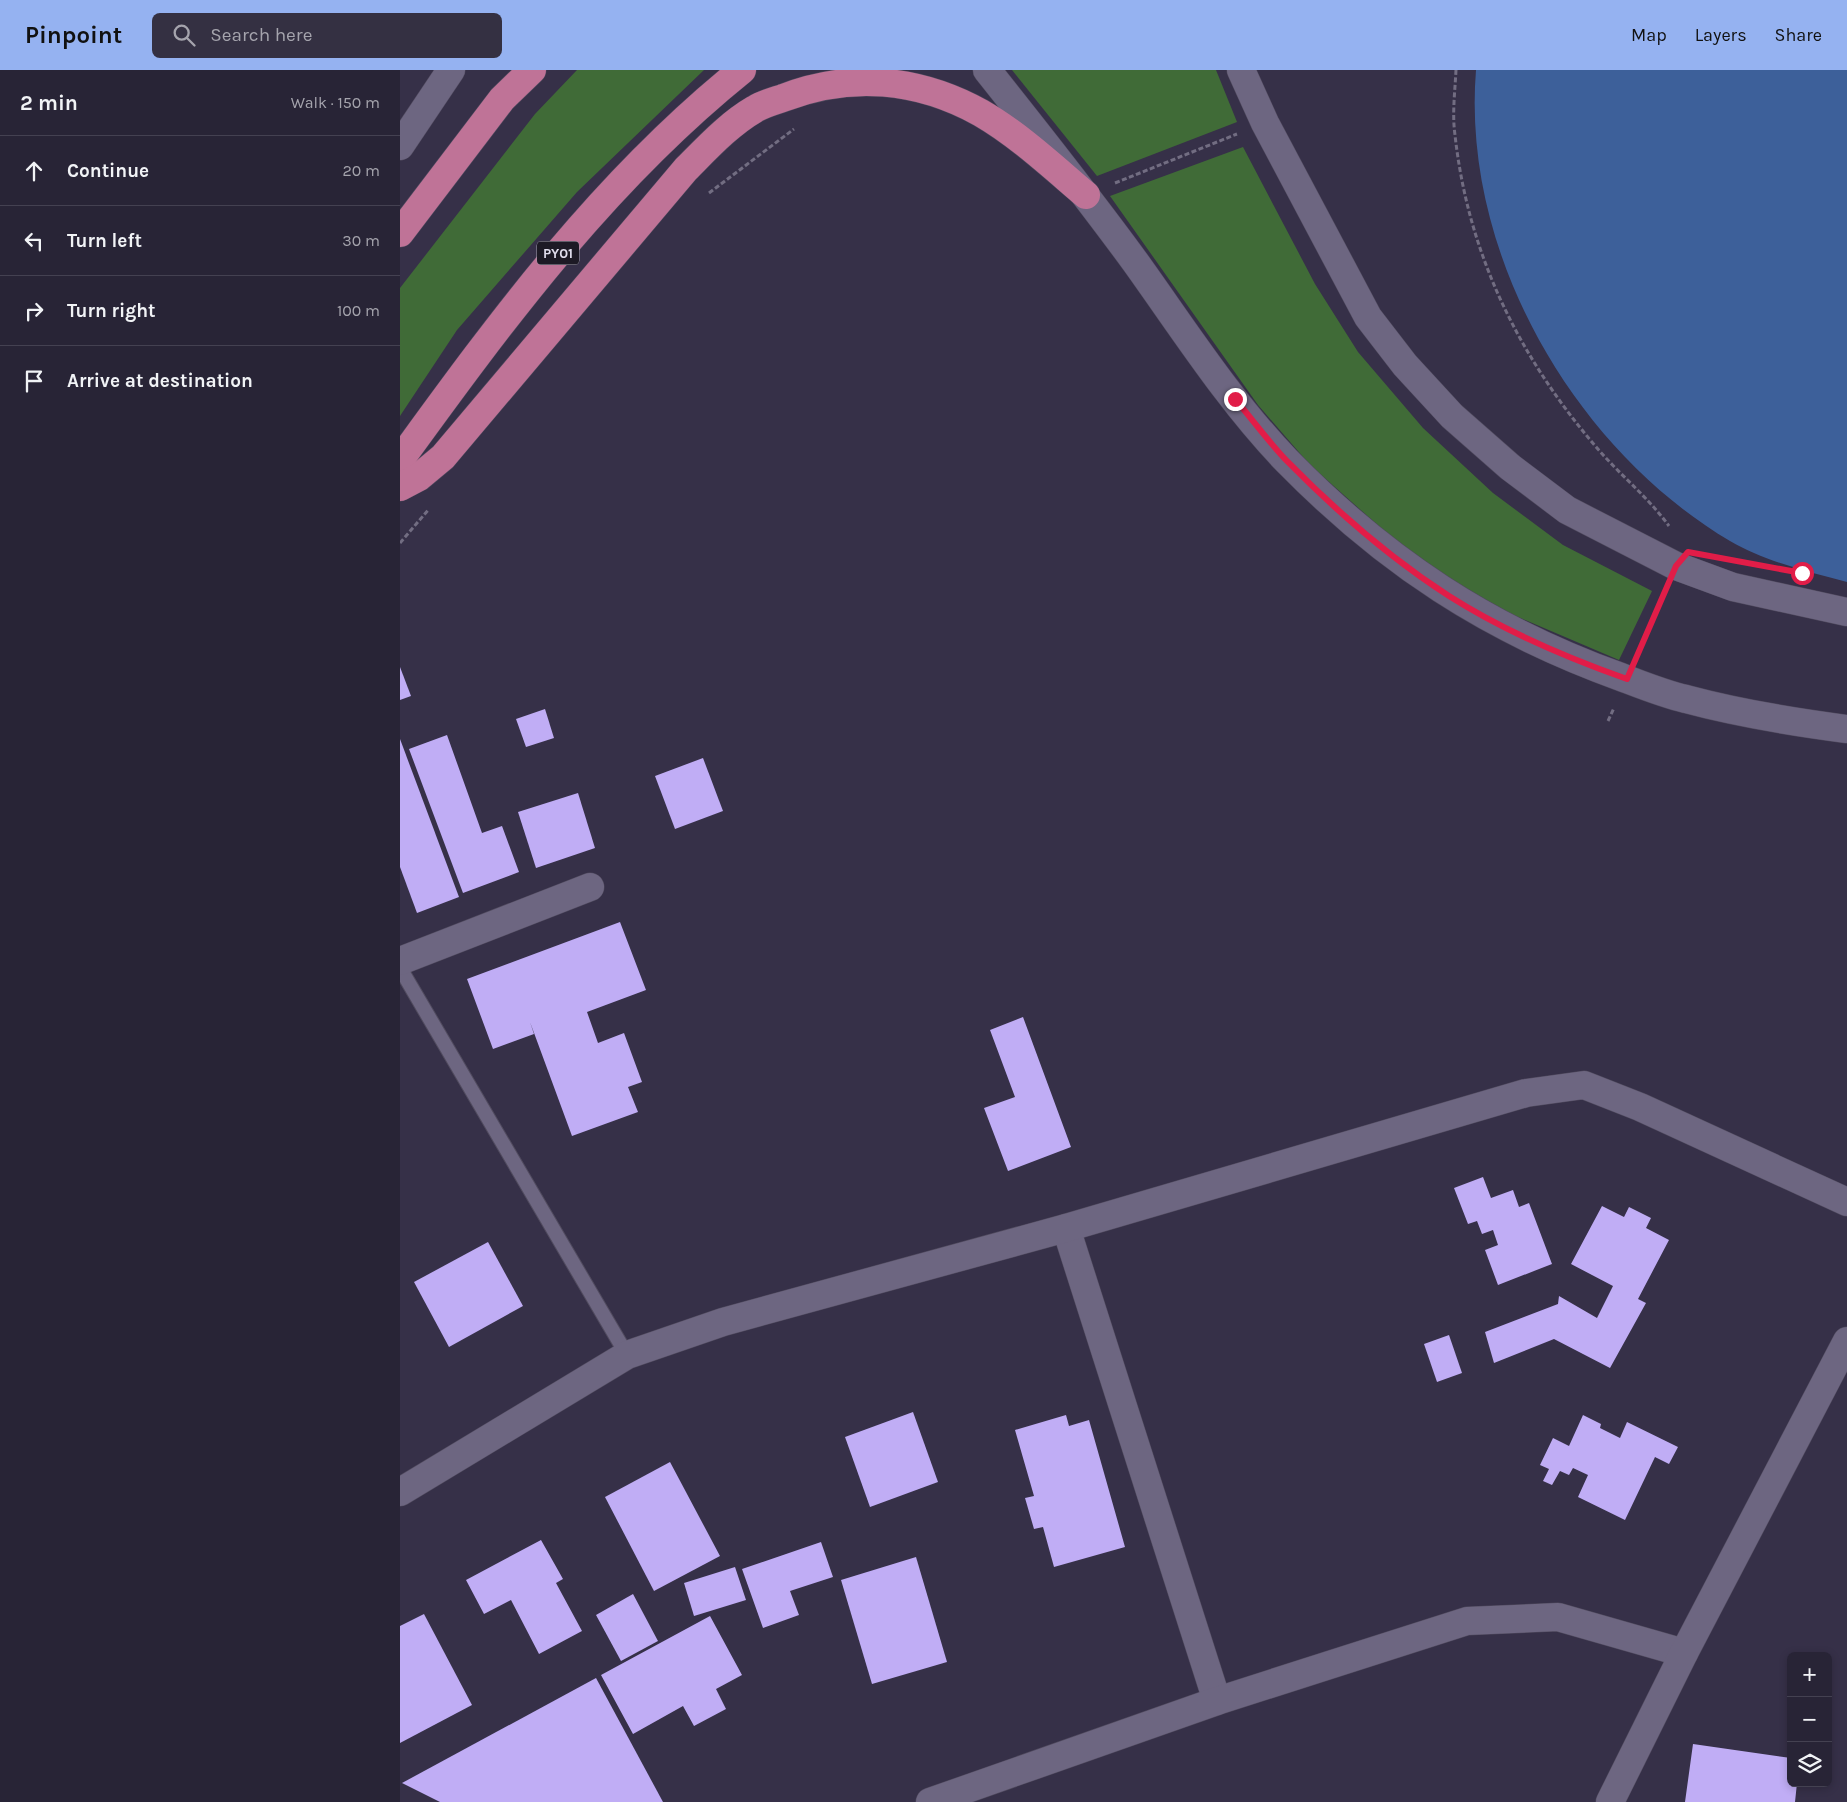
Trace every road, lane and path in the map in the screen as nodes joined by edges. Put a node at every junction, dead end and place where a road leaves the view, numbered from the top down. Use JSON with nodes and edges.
{"nodes":[{"id":1,"x":451,"y":70,"type":"edge"},
{"id":2,"x":532,"y":70,"type":"edge"},
{"id":3,"x":742,"y":70,"type":"edge"},
{"id":4,"x":987,"y":70,"type":"edge"},
{"id":5,"x":1241,"y":70,"type":"edge"},
{"id":6,"x":1456,"y":70,"type":"edge"},
{"id":7,"x":1265,"y":123,"type":"junction"},
{"id":8,"x":400,"y":146,"type":"edge"},
{"id":9,"x":1086,"y":195,"type":"junction"},
{"id":10,"x":400,"y":234,"type":"edge"},
{"id":11,"x":400,"y":460,"type":"edge"},
{"id":12,"x":400,"y":487,"type":"edge"},
{"id":13,"x":1676,"y":566,"type":"junction"},
{"id":14,"x":1847,"y":612,"type":"edge"},
{"id":15,"x":1627,"y":679,"type":"junction"},
{"id":16,"x":1608,"y":721,"type":"dead end"},
{"id":17,"x":1847,"y":729,"type":"edge"},
{"id":18,"x":590,"y":887,"type":"dead end"},
{"id":19,"x":400,"y":961,"type":"edge"},
{"id":20,"x":400,"y":968,"type":"edge"},
{"id":21,"x":1847,"y":1202,"type":"edge"},
{"id":22,"x":1066,"y":1228,"type":"junction"},
{"id":23,"x":1847,"y":1341,"type":"edge"},
{"id":24,"x":627,"y":1355,"type":"junction"},
{"id":25,"x":400,"y":1492,"type":"edge"},
{"id":26,"x":1684,"y":1653,"type":"junction"},
{"id":27,"x":1217,"y":1701,"type":"junction"},
{"id":28,"x":930,"y":1802,"type":"edge"},
{"id":29,"x":1610,"y":1802,"type":"edge"}],
"edges":[{"from":1,"to":8,"type":"street"},
{"from":2,"to":10,"type":"highway"},
{"from":3,"to":11,"type":"highway","number":"PY01"},
{"from":4,"to":9,"type":"street"},
{"from":5,"to":7,"type":"street"},
{"from":6,"to":13,"type":"path"},
{"from":7,"to":9,"type":"path"},
{"from":7,"to":13,"type":"street"},
{"from":9,"to":12,"type":"highway"},
{"from":9,"to":15,"type":"street"},
{"from":13,"to":14,"type":"street"},
{"from":13,"to":15,"type":"path"},
{"from":15,"to":16,"type":"path"},
{"from":15,"to":17,"type":"street"},
{"from":18,"to":19,"type":"street"},
{"from":20,"to":24,"type":"lane"},
{"from":21,"to":22,"type":"street"},
{"from":22,"to":24,"type":"street"},
{"from":22,"to":27,"type":"street"},
{"from":23,"to":26,"type":"street"},
{"from":24,"to":25,"type":"street"},
{"from":26,"to":27,"type":"street"},
{"from":26,"to":29,"type":"street"},
{"from":27,"to":28,"type":"street"}]}
